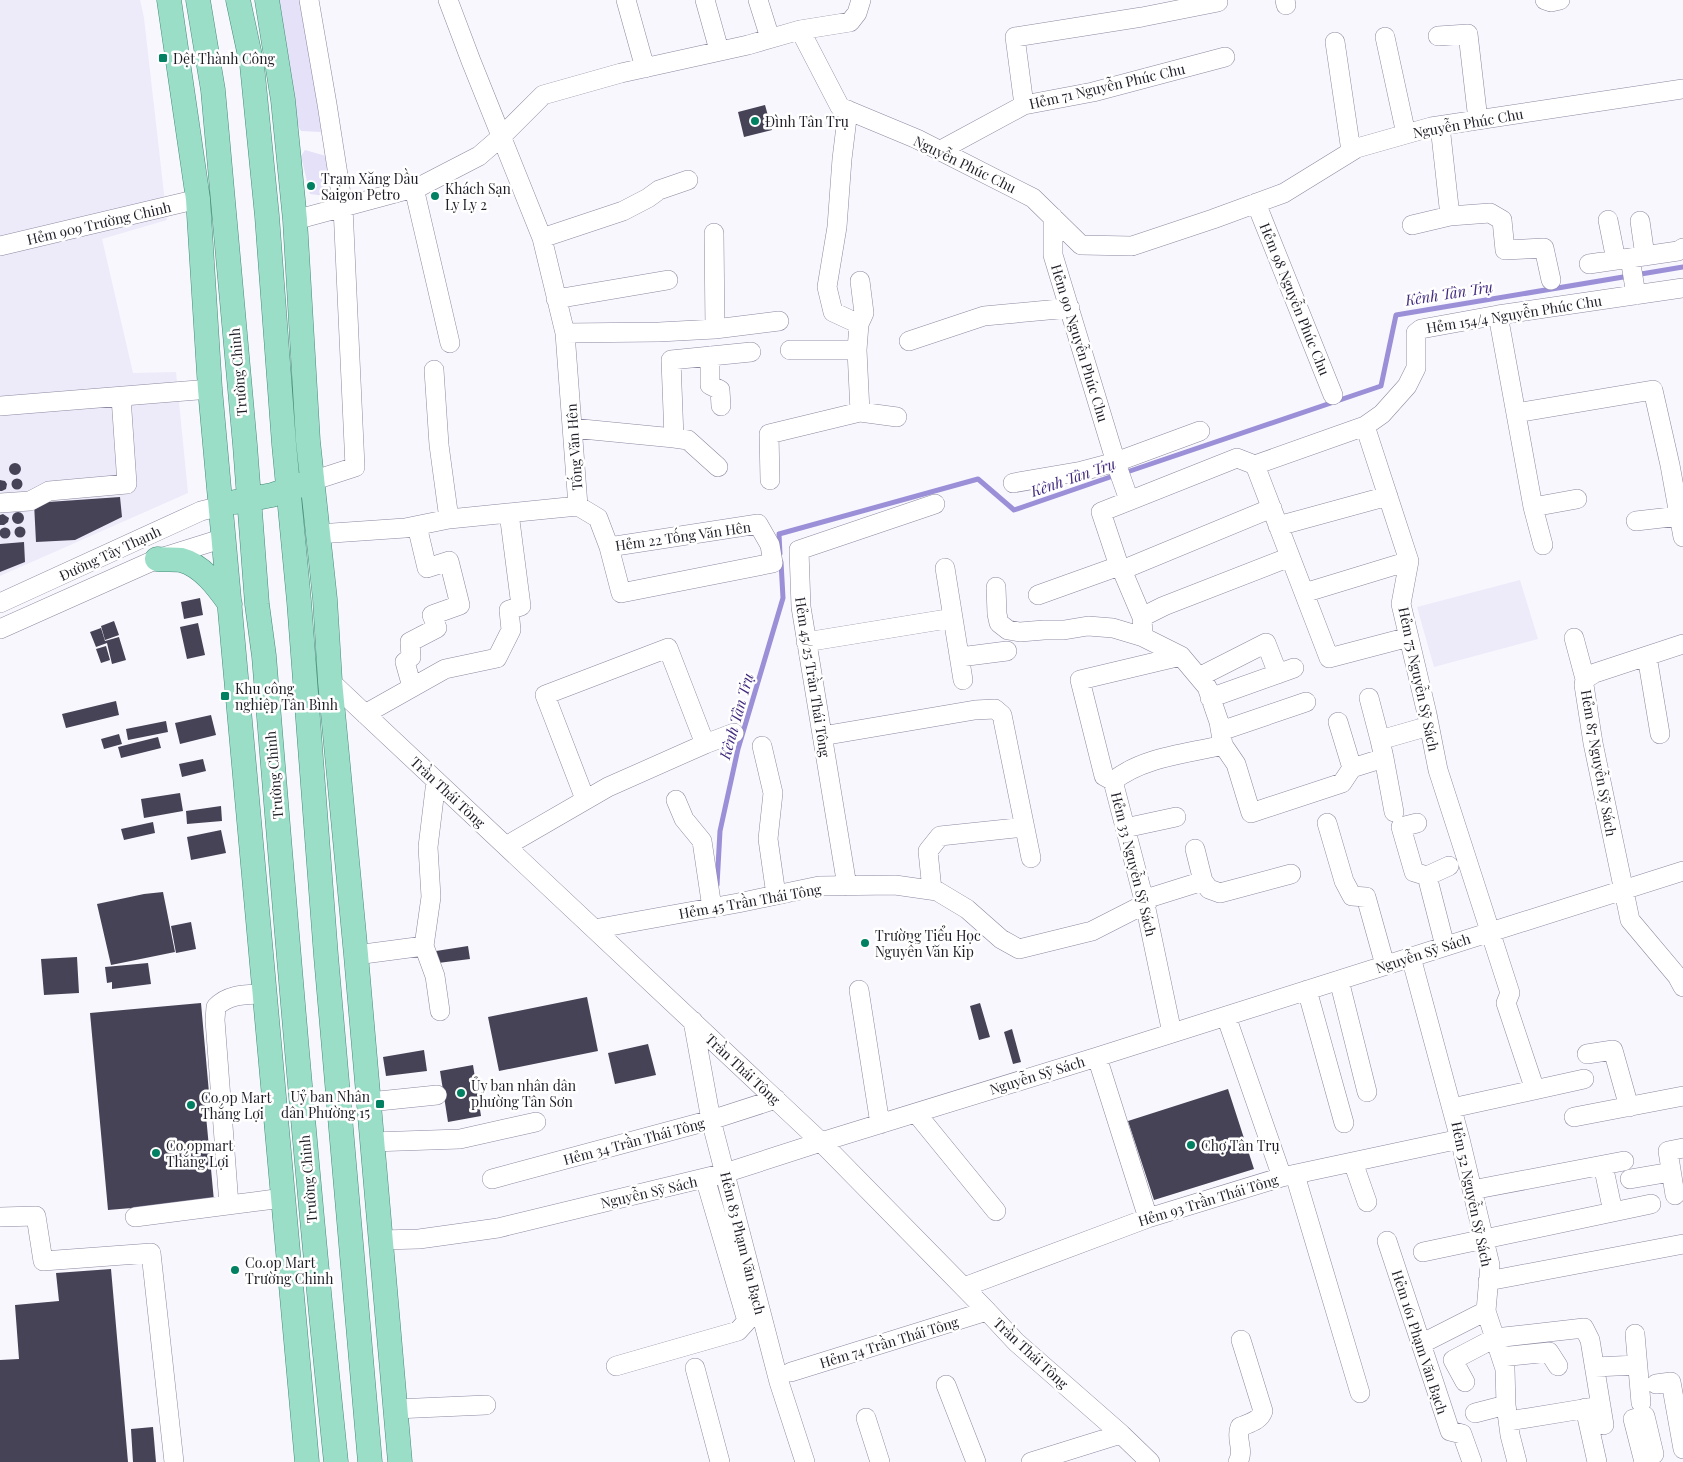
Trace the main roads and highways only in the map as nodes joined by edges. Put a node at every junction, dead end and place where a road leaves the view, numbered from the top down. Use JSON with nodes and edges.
{"nodes":[{"id":1,"x":170,"y":0,"type":"edge"},
{"id":2,"x":198,"y":0,"type":"edge"},
{"id":3,"x":238,"y":0,"type":"edge"},
{"id":4,"x":267,"y":0,"type":"edge"},
{"id":5,"x":312,"y":481,"type":"junction"},
{"id":6,"x":288,"y":489,"type":"junction"},
{"id":7,"x":249,"y":499,"type":"junction"},
{"id":8,"x":221,"y":506,"type":"junction"},
{"id":9,"x":318,"y":534,"type":"junction"},
{"id":10,"x":293,"y":535,"type":"junction"},
{"id":11,"x":252,"y":537,"type":"junction"},
{"id":12,"x":224,"y":538,"type":"junction"},
{"id":13,"x":157,"y":559,"type":"road end"},
{"id":14,"x":229,"y":602,"type":"junction"},
{"id":15,"x":264,"y":656,"type":"junction"},
{"id":16,"x":359,"y":991,"type":"junction"},
{"id":17,"x":329,"y":992,"type":"junction"},
{"id":18,"x":292,"y":993,"type":"junction"},
{"id":19,"x":265,"y":994,"type":"junction"},
{"id":20,"x":307,"y":1462,"type":"edge"},
{"id":21,"x":336,"y":1462,"type":"edge"},
{"id":22,"x":370,"y":1462,"type":"edge"},
{"id":23,"x":400,"y":1462,"type":"edge"}],
"edges":[{"from":1,"to":8,"type":"main road","name":"Trường Chinh"},
{"from":2,"to":7,"type":"main road","name":"Trường Chinh"},
{"from":3,"to":6,"type":"main road"},
{"from":4,"to":5,"type":"main road"},
{"from":5,"to":6,"type":"main road"},
{"from":5,"to":9,"type":"main road"},
{"from":6,"to":7,"type":"main road"},
{"from":6,"to":10,"type":"main road"},
{"from":7,"to":8,"type":"main road"},
{"from":7,"to":11,"type":"main road","name":"Trường Chinh"},
{"from":8,"to":12,"type":"main road","name":"Trường Chinh"},
{"from":9,"to":10,"type":"main road"},
{"from":9,"to":16,"type":"main road"},
{"from":10,"to":11,"type":"main road"},
{"from":10,"to":17,"type":"main road"},
{"from":11,"to":12,"type":"main road"},
{"from":11,"to":15,"type":"main road","name":"Trường Chinh"},
{"from":12,"to":14,"type":"main road","name":"Trường Chinh"},
{"from":13,"to":14,"type":"main road"},
{"from":14,"to":15,"type":"main road"},
{"from":14,"to":19,"type":"main road","name":"Trường Chinh"},
{"from":15,"to":18,"type":"main road","name":"Trường Chinh"},
{"from":16,"to":17,"type":"main road"},
{"from":16,"to":23,"type":"main road"},
{"from":17,"to":18,"type":"main road"},
{"from":17,"to":22,"type":"main road"},
{"from":18,"to":19,"type":"main road"},
{"from":18,"to":21,"type":"main road","name":"Trường Chinh"},
{"from":19,"to":20,"type":"main road","name":"Trường Chinh"}]}
